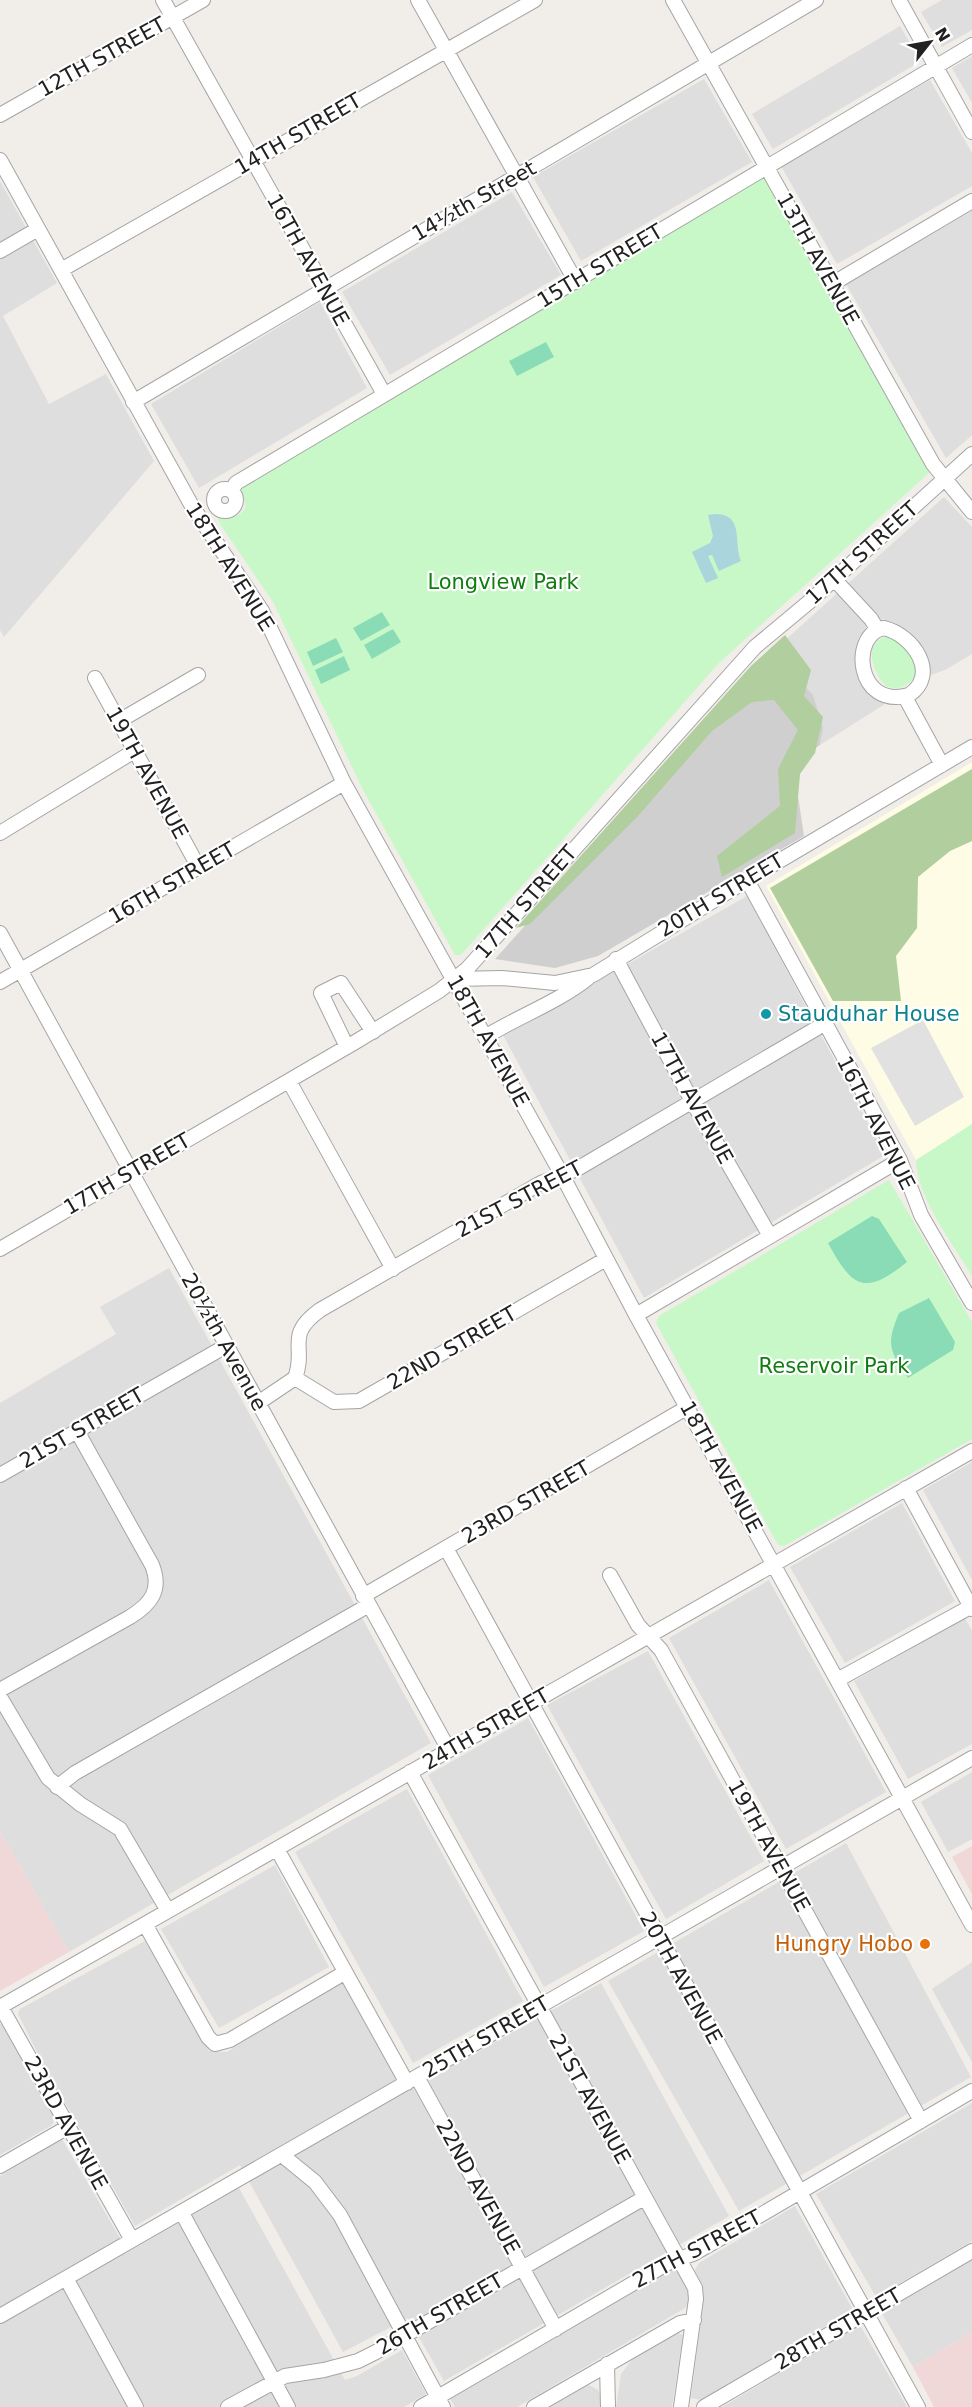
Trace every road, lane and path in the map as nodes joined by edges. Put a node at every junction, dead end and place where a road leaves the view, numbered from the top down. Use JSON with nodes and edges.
{"nodes":[{"id":1,"x":164,"y":0,"type":"edge"},
{"id":2,"x":203,"y":0,"type":"edge"},
{"id":3,"x":418,"y":0,"type":"edge"},
{"id":4,"x":535,"y":0,"type":"edge"},
{"id":5,"x":673,"y":0,"type":"edge"},
{"id":6,"x":816,"y":0,"type":"edge"},
{"id":7,"x":899,"y":0,"type":"edge"},
{"id":8,"x":173,"y":17,"type":"junction"},
{"id":9,"x":972,"y":45,"type":"edge"},
{"id":10,"x":446,"y":50,"type":"junction"},
{"id":11,"x":709,"y":63,"type":"junction"},
{"id":12,"x":936,"y":66,"type":"junction"},
{"id":13,"x":0,"y":115,"type":"edge"},
{"id":14,"x":972,"y":132,"type":"edge"},
{"id":15,"x":0,"y":160,"type":"edge"},
{"id":16,"x":253,"y":160,"type":"junction"},
{"id":17,"x":766,"y":166,"type":"junction"},
{"id":18,"x":517,"y":176,"type":"junction"},
{"id":19,"x":972,"y":201,"type":"edge"},
{"id":20,"x":38,"y":229,"type":"junction"},
{"id":21,"x":0,"y":251,"type":"edge"},
{"id":22,"x":61,"y":270,"type":"junction"},
{"id":23,"x":576,"y":282,"type":"junction"},
{"id":24,"x":832,"y":284,"type":"junction"},
{"id":25,"x":324,"y":289,"type":"junction"},
{"id":26,"x":384,"y":394,"type":"junction"},
{"id":27,"x":133,"y":402,"type":"junction"},
{"id":28,"x":972,"y":454,"type":"edge"},
{"id":29,"x":944,"y":479,"type":"junction"},
{"id":30,"x":232,"y":490,"type":"dead end"},
{"id":31,"x":972,"y":512,"type":"edge"},
{"id":32,"x":834,"y":579,"type":"junction"},
{"id":33,"x":877,"y":629,"type":"junction"},
{"id":34,"x":198,"y":675,"type":"dead end"},
{"id":35,"x":95,"y":678,"type":"dead end"},
{"id":36,"x":905,"y":697,"type":"junction"},
{"id":37,"x":119,"y":721,"type":"junction"},
{"id":38,"x":972,"y":747,"type":"edge"},
{"id":39,"x":136,"y":750,"type":"junction"},
{"id":40,"x":942,"y":765,"type":"junction"},
{"id":41,"x":344,"y":783,"type":"junction"},
{"id":42,"x":0,"y":833,"type":"edge"},
{"id":43,"x":199,"y":868,"type":"junction"},
{"id":44,"x":747,"y":880,"type":"junction"},
{"id":45,"x":0,"y":933,"type":"edge"},
{"id":46,"x":616,"y":958,"type":"junction"},
{"id":47,"x":22,"y":970,"type":"junction"},
{"id":48,"x":593,"y":975,"type":"junction"},
{"id":49,"x":454,"y":979,"type":"junction"},
{"id":50,"x":0,"y":982,"type":"edge"},
{"id":51,"x":824,"y":1024,"type":"junction"},
{"id":52,"x":373,"y":1032,"type":"junction"},
{"id":53,"x":485,"y":1037,"type":"junction"},
{"id":54,"x":347,"y":1047,"type":"junction"},
{"id":55,"x":289,"y":1081,"type":"junction"},
{"id":56,"x":692,"y":1101,"type":"junction"},
{"id":57,"x":900,"y":1160,"type":"junction"},
{"id":58,"x":131,"y":1172,"type":"junction"},
{"id":59,"x":562,"y":1175,"type":"junction"},
{"id":60,"x":770,"y":1236,"type":"junction"},
{"id":61,"x":0,"y":1249,"type":"edge"},
{"id":62,"x":606,"y":1259,"type":"junction"},
{"id":63,"x":393,"y":1269,"type":"junction"},
{"id":64,"x":972,"y":1303,"type":"edge"},
{"id":65,"x":636,"y":1315,"type":"junction"},
{"id":66,"x":226,"y":1346,"type":"junction"},
{"id":67,"x":295,"y":1378,"type":"junction"},
{"id":68,"x":258,"y":1403,"type":"junction"},
{"id":69,"x":688,"y":1407,"type":"junction"},
{"id":70,"x":77,"y":1431,"type":"junction"},
{"id":71,"x":972,"y":1450,"type":"edge"},
{"id":72,"x":0,"y":1475,"type":"edge"},
{"id":73,"x":906,"y":1488,"type":"junction"},
{"id":74,"x":446,"y":1548,"type":"junction"},
{"id":75,"x":774,"y":1563,"type":"junction"},
{"id":76,"x":610,"y":1575,"type":"dead end"},
{"id":77,"x":366,"y":1601,"type":"junction"},
{"id":78,"x":972,"y":1607,"type":"edge"},
{"id":79,"x":648,"y":1636,"type":"junction"},
{"id":80,"x":839,"y":1679,"type":"junction"},
{"id":81,"x":0,"y":1690,"type":"edge"},
{"id":82,"x":0,"y":1697,"type":"edge"},
{"id":83,"x":531,"y":1703,"type":"junction"},
{"id":84,"x":449,"y":1750,"type":"junction"},
{"id":85,"x":972,"y":1758,"type":"edge"},
{"id":86,"x":410,"y":1772,"type":"junction"},
{"id":87,"x":57,"y":1787,"type":"junction"},
{"id":88,"x":903,"y":1798,"type":"junction"},
{"id":89,"x":277,"y":1849,"type":"junction"},
{"id":90,"x":782,"y":1868,"type":"junction"},
{"id":91,"x":168,"y":1911,"type":"junction"},
{"id":92,"x":145,"y":1924,"type":"junction"},
{"id":93,"x":972,"y":1924,"type":"edge"},
{"id":94,"x":659,"y":1938,"type":"junction"},
{"id":95,"x":345,"y":1972,"type":"junction"},
{"id":96,"x":1,"y":2007,"type":"edge"},
{"id":97,"x":539,"y":2007,"type":"junction"},
{"id":98,"x":412,"y":2080,"type":"junction"},
{"id":99,"x":972,"y":2091,"type":"edge"},
{"id":100,"x":921,"y":2121,"type":"junction"},
{"id":101,"x":68,"y":2127,"type":"junction"},
{"id":102,"x":282,"y":2155,"type":"junction"},
{"id":103,"x":0,"y":2166,"type":"edge"},
{"id":104,"x":799,"y":2192,"type":"junction"},
{"id":105,"x":644,"y":2198,"type":"junction"},
{"id":106,"x":182,"y":2213,"type":"junction"},
{"id":107,"x":132,"y":2240,"type":"junction"},
{"id":108,"x":972,"y":2251,"type":"edge"},
{"id":109,"x":678,"y":2259,"type":"junction"},
{"id":110,"x":522,"y":2267,"type":"junction"},
{"id":111,"x":66,"y":2278,"type":"junction"},
{"id":112,"x":866,"y":2313,"type":"junction"},
{"id":113,"x":0,"y":2316,"type":"edge"},
{"id":114,"x":694,"y":2320,"type":"junction"},
{"id":115,"x":556,"y":2329,"type":"junction"},
{"id":116,"x":405,"y":2337,"type":"junction"},
{"id":117,"x":607,"y":2364,"type":"junction"},
{"id":118,"x":273,"y":2380,"type":"junction"},
{"id":119,"x":441,"y":2402,"type":"edge"},
{"id":120,"x":136,"y":2407,"type":"edge"},
{"id":121,"x":228,"y":2407,"type":"edge"},
{"id":122,"x":288,"y":2407,"type":"edge"},
{"id":123,"x":421,"y":2407,"type":"edge"},
{"id":124,"x":534,"y":2407,"type":"edge"},
{"id":125,"x":608,"y":2407,"type":"edge"},
{"id":126,"x":681,"y":2407,"type":"edge"},
{"id":127,"x":704,"y":2407,"type":"edge"},
{"id":128,"x":918,"y":2407,"type":"edge"}],
"edges":[{"from":1,"to":8,"type":"street","name":"16TH AVENUE"},
{"from":2,"to":8,"type":"street","name":"12TH STREET"},
{"from":3,"to":10,"type":"street"},
{"from":4,"to":10,"type":"street","name":"14TH STREET"},
{"from":5,"to":11,"type":"street","name":"13TH AVENUE"},
{"from":6,"to":11,"type":"street","name":"14½th Street"},
{"from":7,"to":12,"type":"street"},
{"from":8,"to":13,"type":"street","name":"12TH STREET"},
{"from":8,"to":16,"type":"street","name":"16TH AVENUE"},
{"from":9,"to":12,"type":"street","name":"15TH STREET"},
{"from":10,"to":16,"type":"street","name":"14TH STREET"},
{"from":10,"to":18,"type":"street"},
{"from":11,"to":17,"type":"street","name":"13TH AVENUE"},
{"from":11,"to":18,"type":"street","name":"14½th Street"},
{"from":12,"to":14,"type":"street"},
{"from":12,"to":17,"type":"street","name":"15TH STREET"},
{"from":15,"to":20,"type":"street","name":"18TH AVENUE"},
{"from":16,"to":22,"type":"street","name":"14TH STREET"},
{"from":16,"to":25,"type":"street","name":"16TH AVENUE"},
{"from":17,"to":23,"type":"street","name":"15TH STREET"},
{"from":17,"to":24,"type":"street","name":"13TH AVENUE"},
{"from":18,"to":23,"type":"street"},
{"from":18,"to":25,"type":"street","name":"14½th Street"},
{"from":19,"to":24,"type":"street"},
{"from":20,"to":21,"type":"street"},
{"from":20,"to":22,"type":"street","name":"18TH AVENUE"},
{"from":22,"to":27,"type":"street","name":"18TH AVENUE"},
{"from":23,"to":26,"type":"street","name":"15TH STREET"},
{"from":24,"to":29,"type":"street","name":"13TH AVENUE"},
{"from":25,"to":26,"type":"street","name":"16TH AVENUE"},
{"from":25,"to":27,"type":"street","name":"14½th Street"},
{"from":26,"to":30,"type":"street","name":"15TH STREET"},
{"from":27,"to":41,"type":"street","name":"18TH AVENUE"},
{"from":28,"to":29,"type":"street","name":"17TH STREET"},
{"from":29,"to":31,"type":"street","name":"13TH AVENUE"},
{"from":29,"to":32,"type":"street","name":"17TH STREET"},
{"from":32,"to":33,"type":"street"},
{"from":32,"to":49,"type":"street","name":"17TH STREET"},
{"from":33,"to":36,"type":"street"},
{"from":33,"to":36,"type":"street"},
{"from":34,"to":37,"type":"street"},
{"from":35,"to":37,"type":"street","name":"19TH AVENUE"},
{"from":36,"to":40,"type":"street"},
{"from":37,"to":39,"type":"street","name":"19TH AVENUE"},
{"from":38,"to":40,"type":"street","name":"20TH STREET"},
{"from":39,"to":42,"type":"street"},
{"from":39,"to":43,"type":"street","name":"19TH AVENUE"},
{"from":40,"to":44,"type":"street","name":"20TH STREET"},
{"from":41,"to":43,"type":"street","name":"16TH STREET"},
{"from":41,"to":49,"type":"street","name":"18TH AVENUE"},
{"from":43,"to":47,"type":"street","name":"16TH STREET"},
{"from":44,"to":46,"type":"street","name":"20TH STREET"},
{"from":44,"to":51,"type":"street","name":"16TH AVENUE"},
{"from":45,"to":47,"type":"street","name":"20½th Avenue"},
{"from":46,"to":48,"type":"street","name":"20TH STREET"},
{"from":46,"to":56,"type":"street","name":"17TH AVENUE"},
{"from":47,"to":50,"type":"street","name":"16TH STREET"},
{"from":47,"to":58,"type":"street","name":"20½th Avenue"},
{"from":48,"to":49,"type":"street","name":"20TH STREET"},
{"from":48,"to":53,"type":"street"},
{"from":49,"to":52,"type":"street","name":"17TH STREET"},
{"from":49,"to":53,"type":"street","name":"18TH AVENUE"},
{"from":51,"to":56,"type":"street","name":"21ST STREET"},
{"from":51,"to":57,"type":"street","name":"16TH AVENUE"},
{"from":52,"to":54,"type":"street","name":"17TH STREET"},
{"from":52,"to":54,"type":"street"},
{"from":53,"to":59,"type":"street","name":"18TH AVENUE"},
{"from":54,"to":55,"type":"street","name":"17TH STREET"},
{"from":55,"to":58,"type":"street","name":"17TH STREET"},
{"from":55,"to":63,"type":"street"},
{"from":56,"to":59,"type":"street","name":"21ST STREET"},
{"from":56,"to":60,"type":"street","name":"17TH AVENUE"},
{"from":57,"to":60,"type":"street"},
{"from":57,"to":64,"type":"street","name":"16TH AVENUE"},
{"from":58,"to":61,"type":"street","name":"17TH STREET"},
{"from":58,"to":66,"type":"street","name":"20½th Avenue"},
{"from":59,"to":62,"type":"street","name":"18TH AVENUE"},
{"from":59,"to":63,"type":"street","name":"21ST STREET"},
{"from":60,"to":65,"type":"street"},
{"from":62,"to":65,"type":"street","name":"18TH AVENUE"},
{"from":62,"to":67,"type":"street","name":"22ND STREET"},
{"from":63,"to":67,"type":"street","name":"21ST STREET"},
{"from":65,"to":69,"type":"street","name":"18TH AVENUE"},
{"from":66,"to":68,"type":"street","name":"20½th Avenue"},
{"from":66,"to":70,"type":"street","name":"21ST STREET"},
{"from":67,"to":68,"type":"street"},
{"from":68,"to":77,"type":"street","name":"20½th Avenue"},
{"from":69,"to":74,"type":"street","name":"23RD STREET"},
{"from":69,"to":75,"type":"street","name":"18TH AVENUE"},
{"from":70,"to":72,"type":"street","name":"21ST STREET"},
{"from":70,"to":81,"type":"street"},
{"from":71,"to":73,"type":"street","name":"24TH STREET"},
{"from":73,"to":75,"type":"street","name":"24TH STREET"},
{"from":73,"to":78,"type":"street"},
{"from":74,"to":77,"type":"street","name":"23RD STREET"},
{"from":74,"to":83,"type":"street","name":"20TH AVENUE"},
{"from":75,"to":79,"type":"street","name":"24TH STREET"},
{"from":75,"to":80,"type":"street","name":"18TH AVENUE"},
{"from":76,"to":79,"type":"street","name":"19TH AVENUE"},
{"from":77,"to":84,"type":"street","name":"20½th Avenue"},
{"from":77,"to":87,"type":"street","name":"23RD STREET"},
{"from":78,"to":80,"type":"street"},
{"from":79,"to":83,"type":"street","name":"24TH STREET"},
{"from":79,"to":90,"type":"street","name":"19TH AVENUE"},
{"from":80,"to":88,"type":"street","name":"18TH AVENUE"},
{"from":82,"to":87,"type":"street"},
{"from":83,"to":84,"type":"street","name":"24TH STREET"},
{"from":83,"to":94,"type":"street","name":"20TH AVENUE"},
{"from":84,"to":86,"type":"street","name":"24TH STREET"},
{"from":85,"to":88,"type":"street","name":"25TH STREET"},
{"from":86,"to":89,"type":"street","name":"24TH STREET"},
{"from":86,"to":97,"type":"street","name":"21ST AVENUE"},
{"from":87,"to":91,"type":"street"},
{"from":88,"to":90,"type":"street","name":"25TH STREET"},
{"from":88,"to":93,"type":"street","name":"18TH AVENUE"},
{"from":89,"to":91,"type":"street","name":"24TH STREET"},
{"from":89,"to":95,"type":"street","name":"22ND AVENUE"},
{"from":90,"to":94,"type":"street","name":"25TH STREET"},
{"from":90,"to":100,"type":"street","name":"19TH AVENUE"},
{"from":91,"to":92,"type":"street","name":"24TH STREET"},
{"from":92,"to":95,"type":"street"},
{"from":92,"to":96,"type":"street","name":"24TH STREET"},
{"from":94,"to":97,"type":"street","name":"25TH STREET"},
{"from":94,"to":104,"type":"street","name":"20TH AVENUE"},
{"from":95,"to":98,"type":"street","name":"22ND AVENUE"},
{"from":96,"to":101,"type":"street","name":"23RD AVENUE"},
{"from":97,"to":98,"type":"street","name":"25TH STREET"},
{"from":97,"to":105,"type":"street","name":"21ST AVENUE"},
{"from":98,"to":102,"type":"street","name":"25TH STREET"},
{"from":98,"to":110,"type":"street","name":"22ND AVENUE"},
{"from":99,"to":100,"type":"street","name":"27TH STREET"},
{"from":100,"to":104,"type":"street","name":"27TH STREET"},
{"from":101,"to":103,"type":"street"},
{"from":101,"to":107,"type":"street","name":"23RD AVENUE"},
{"from":102,"to":106,"type":"street","name":"25TH STREET"},
{"from":102,"to":116,"type":"street"},
{"from":104,"to":109,"type":"street","name":"27TH STREET"},
{"from":104,"to":112,"type":"street","name":"20TH AVENUE"},
{"from":105,"to":109,"type":"street","name":"21ST AVENUE"},
{"from":105,"to":110,"type":"street","name":"26TH STREET"},
{"from":106,"to":107,"type":"street","name":"25TH STREET"},
{"from":106,"to":118,"type":"street"},
{"from":107,"to":111,"type":"street","name":"25TH STREET"},
{"from":108,"to":112,"type":"street","name":"28TH STREET"},
{"from":109,"to":114,"type":"street","name":"21ST AVENUE"},
{"from":109,"to":115,"type":"street","name":"27TH STREET"},
{"from":110,"to":115,"type":"street","name":"22ND AVENUE"},
{"from":110,"to":116,"type":"street","name":"26TH STREET"},
{"from":111,"to":113,"type":"street","name":"25TH STREET"},
{"from":111,"to":120,"type":"street"},
{"from":112,"to":127,"type":"street","name":"28TH STREET"},
{"from":112,"to":128,"type":"street","name":"20TH AVENUE"},
{"from":114,"to":117,"type":"street"},
{"from":114,"to":126,"type":"street","name":"21ST AVENUE"},
{"from":115,"to":119,"type":"street","name":"27TH STREET"},
{"from":116,"to":118,"type":"street","name":"26TH STREET"},
{"from":116,"to":119,"type":"street"},
{"from":117,"to":124,"type":"street"},
{"from":117,"to":125,"type":"street"},
{"from":118,"to":121,"type":"street","name":"26TH STREET"},
{"from":118,"to":122,"type":"street"},
{"from":119,"to":123,"type":"street","name":"27TH STREET"}]}
